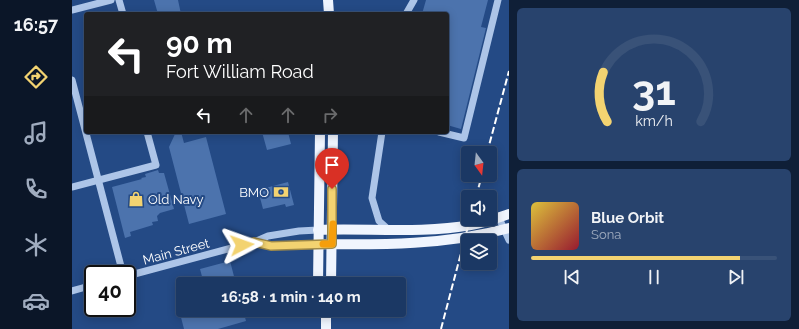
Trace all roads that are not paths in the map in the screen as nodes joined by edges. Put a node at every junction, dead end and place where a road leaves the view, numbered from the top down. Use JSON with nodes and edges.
{"nodes":[{"id":1,"x":111,"y":0,"type":"edge"},
{"id":2,"x":119,"y":0,"type":"edge"},
{"id":3,"x":328,"y":0,"type":"edge"},
{"id":4,"x":414,"y":0,"type":"edge"},
{"id":5,"x":498,"y":0,"type":"edge"},
{"id":6,"x":72,"y":10,"type":"edge"},
{"id":7,"x":122,"y":12,"type":"edge"},
{"id":8,"x":328,"y":12,"type":"edge"},
{"id":9,"x":407,"y":12,"type":"edge"},
{"id":10,"x":72,"y":80,"type":"edge"},
{"id":11,"x":83,"y":113,"type":"edge"},
{"id":12,"x":88,"y":134,"type":"edge"},
{"id":13,"x":148,"y":134,"type":"edge"},
{"id":14,"x":320,"y":134,"type":"edge"},
{"id":15,"x":333,"y":134,"type":"edge"},
{"id":16,"x":382,"y":134,"type":"edge"},
{"id":17,"x":447,"y":134,"type":"edge"},
{"id":18,"x":98,"y":180,"type":"junction"},
{"id":19,"x":72,"y":187,"type":"edge"},
{"id":20,"x":509,"y":214,"type":"edge"},
{"id":21,"x":499,"y":218,"type":"junction"},
{"id":22,"x":507,"y":229,"type":"edge"},
{"id":23,"x":318,"y":230,"type":"junction"},
{"id":24,"x":333,"y":230,"type":"junction"},
{"id":25,"x":389,"y":230,"type":"junction"},
{"id":26,"x":509,"y":240,"type":"edge"},
{"id":27,"x":254,"y":242,"type":"junction"},
{"id":28,"x":318,"y":244,"type":"junction"},
{"id":29,"x":332,"y":244,"type":"junction"},
{"id":30,"x":121,"y":265,"type":"edge"},
{"id":31,"x":136,"y":274,"type":"edge"},
{"id":32,"x":318,"y":277,"type":"edge"},
{"id":33,"x":332,"y":277,"type":"edge"},
{"id":34,"x":84,"y":288,"type":"edge"},
{"id":35,"x":72,"y":291,"type":"edge"},
{"id":36,"x":326,"y":317,"type":"edge"},
{"id":37,"x":326,"y":329,"type":"edge"}],
"edges":[{"from":1,"to":6,"type":"street"},
{"from":2,"to":7,"type":"street"},
{"from":3,"to":8,"type":"main road"},
{"from":4,"to":9,"type":"street"},
{"from":5,"to":17,"type":"street"},
{"from":10,"to":11,"type":"street"},
{"from":12,"to":18,"type":"street"},
{"from":13,"to":18,"type":"street"},
{"from":14,"to":23,"type":"main road"},
{"from":15,"to":24,"type":"main road"},
{"from":16,"to":25,"type":"street"},
{"from":18,"to":19,"type":"street"},
{"from":18,"to":30,"type":"street"},
{"from":20,"to":21,"type":"main road"},
{"from":21,"to":22,"type":"street"},
{"from":21,"to":25,"type":"main road"},
{"from":22,"to":26,"type":"street"},
{"from":22,"to":29,"type":"main road"},
{"from":23,"to":24,"type":"main road"},
{"from":23,"to":27,"type":"street","name":"Main Street"},
{"from":23,"to":28,"type":"main road"},
{"from":24,"to":25,"type":"main road"},
{"from":24,"to":29,"type":"main road"},
{"from":27,"to":28,"type":"street","name":"Main Street"},
{"from":27,"to":31,"type":"street","name":"Main Street"},
{"from":28,"to":29,"type":"main road"},
{"from":28,"to":32,"type":"main road"},
{"from":29,"to":33,"type":"main road"},
{"from":34,"to":35,"type":"street"},
{"from":36,"to":37,"type":"main road"}]}
